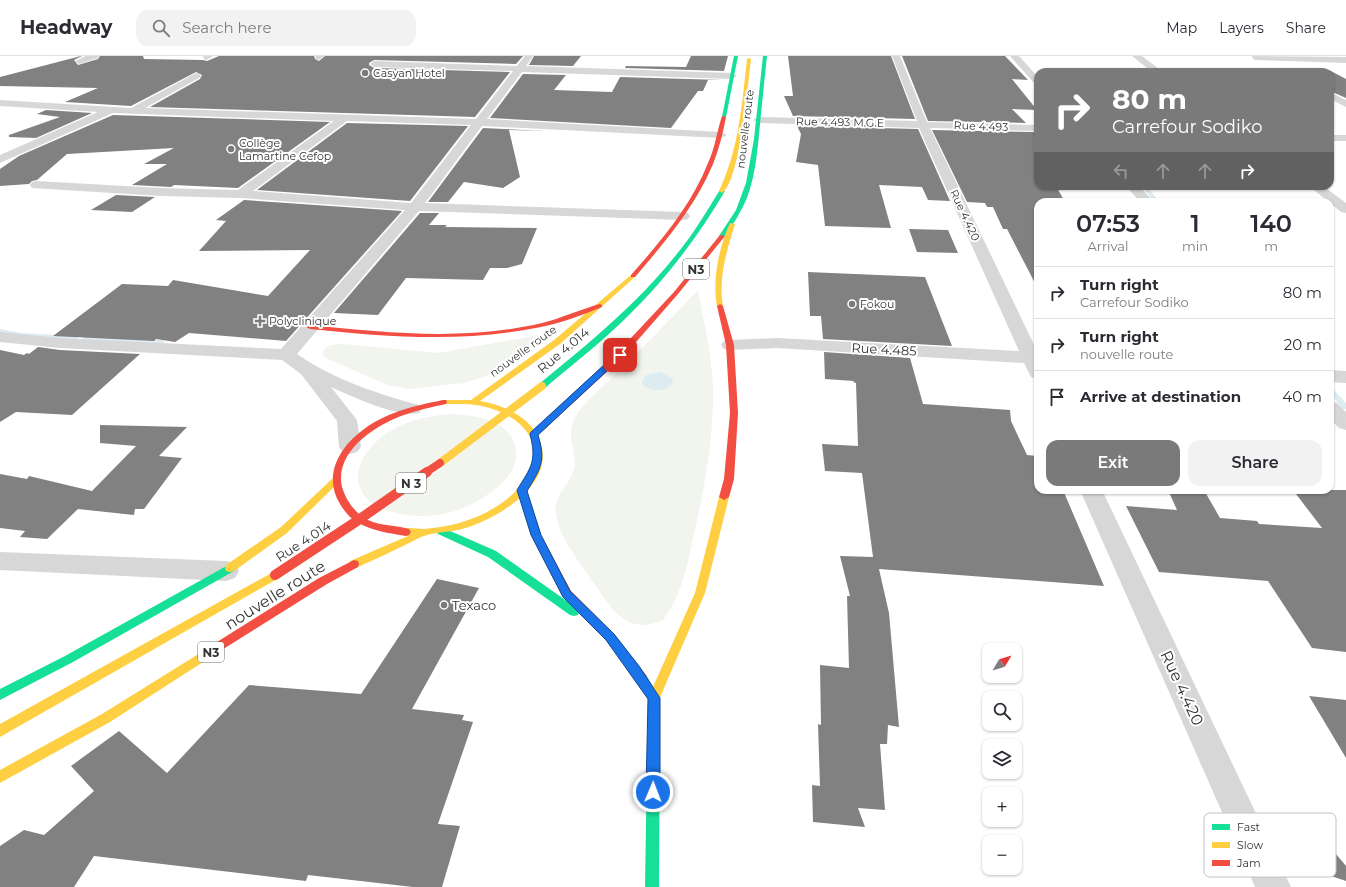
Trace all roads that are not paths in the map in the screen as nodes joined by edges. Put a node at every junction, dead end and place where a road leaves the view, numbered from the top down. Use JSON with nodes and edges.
{"nodes":[{"id":1,"x":95,"y":56,"type":"edge"},
{"id":2,"x":529,"y":56,"type":"edge"},
{"id":3,"x":736,"y":56,"type":"edge"},
{"id":4,"x":750,"y":56,"type":"edge"},
{"id":5,"x":765,"y":56,"type":"edge"},
{"id":6,"x":896,"y":56,"type":"edge"},
{"id":7,"x":1014,"y":56,"type":"edge"},
{"id":8,"x":1136,"y":56,"type":"edge"},
{"id":9,"x":1255,"y":57,"type":"edge"},
{"id":10,"x":1346,"y":60,"type":"edge"},
{"id":11,"x":79,"y":61,"type":"dead end"},
{"id":12,"x":374,"y":64,"type":"dead end"},
{"id":13,"x":1274,"y":66,"type":"dead end"},
{"id":14,"x":1152,"y":68,"type":"edge"},
{"id":15,"x":519,"y":69,"type":"junction"},
{"id":16,"x":196,"y":76,"type":"dead end"},
{"id":17,"x":732,"y":76,"type":"junction"},
{"id":18,"x":1034,"y":78,"type":"edge"},
{"id":19,"x":1334,"y":98,"type":"edge"},
{"id":20,"x":0,"y":103,"type":"edge"},
{"id":21,"x":1346,"y":104,"type":"edge"},
{"id":22,"x":30,"y":105,"type":"junction"},
{"id":23,"x":114,"y":110,"type":"junction"},
{"id":24,"x":134,"y":110,"type":"junction"},
{"id":25,"x":6,"y":114,"type":"dead end"},
{"id":26,"x":344,"y":118,"type":"junction"},
{"id":27,"x":758,"y":120,"type":"junction"},
{"id":28,"x":479,"y":123,"type":"junction"},
{"id":29,"x":923,"y":124,"type":"junction"},
{"id":30,"x":1034,"y":128,"type":"edge"},
{"id":31,"x":720,"y":135,"type":"junction"},
{"id":32,"x":1334,"y":138,"type":"edge"},
{"id":33,"x":1346,"y":138,"type":"edge"},
{"id":34,"x":0,"y":159,"type":"edge"},
{"id":35,"x":36,"y":185,"type":"dead end"},
{"id":36,"x":1136,"y":190,"type":"edge"},
{"id":37,"x":1321,"y":190,"type":"edge"},
{"id":38,"x":241,"y":194,"type":"junction"},
{"id":39,"x":1143,"y":198,"type":"edge"},
{"id":40,"x":1332,"y":198,"type":"edge"},
{"id":41,"x":1334,"y":199,"type":"edge"},
{"id":42,"x":415,"y":207,"type":"junction"},
{"id":43,"x":1346,"y":208,"type":"edge"},
{"id":44,"x":683,"y":216,"type":"junction"},
{"id":45,"x":732,"y":224,"type":"junction"},
{"id":46,"x":600,"y":306,"type":"junction"},
{"id":47,"x":310,"y":327,"type":"junction"},
{"id":48,"x":0,"y":337,"type":"edge"},
{"id":49,"x":730,"y":346,"type":"junction"},
{"id":50,"x":286,"y":355,"type":"junction"},
{"id":51,"x":1034,"y":359,"type":"edge"},
{"id":52,"x":1034,"y":363,"type":"edge"},
{"id":53,"x":308,"y":370,"type":"junction"},
{"id":54,"x":1334,"y":376,"type":"edge"},
{"id":55,"x":1346,"y":377,"type":"edge"},
{"id":56,"x":473,"y":402,"type":"junction"},
{"id":57,"x":412,"y":409,"type":"junction"},
{"id":58,"x":1334,"y":411,"type":"edge"},
{"id":59,"x":1346,"y":424,"type":"edge"},
{"id":60,"x":534,"y":434,"type":"junction"},
{"id":61,"x":350,"y":446,"type":"junction"},
{"id":62,"x":336,"y":480,"type":"junction"},
{"id":63,"x":522,"y":490,"type":"junction"},
{"id":64,"x":1093,"y":494,"type":"edge"},
{"id":65,"x":441,"y":531,"type":"junction"},
{"id":66,"x":426,"y":532,"type":"junction"},
{"id":67,"x":0,"y":561,"type":"edge"},
{"id":68,"x":226,"y":571,"type":"junction"},
{"id":69,"x":275,"y":575,"type":"joint"},
{"id":70,"x":610,"y":637,"type":"junction"},
{"id":71,"x":0,"y":695,"type":"edge"},
{"id":72,"x":654,"y":698,"type":"junction"},
{"id":73,"x":0,"y":731,"type":"edge"},
{"id":74,"x":0,"y":777,"type":"edge"},
{"id":75,"x":1239,"y":813,"type":"edge"},
{"id":76,"x":1268,"y":877,"type":"edge"},
{"id":77,"x":652,"y":887,"type":"edge"},
{"id":78,"x":1273,"y":887,"type":"edge"}],
"edges":[{"from":1,"to":11,"type":"street"},
{"from":2,"to":15,"type":"street"},
{"from":3,"to":17,"type":"main road","name":"nouvelle route"},
{"from":4,"to":69,"type":"main road","name":"Rue 4.014","number":"N 3","bridge":true},
{"from":5,"to":27,"type":"main road","name":"nouvelle route","number":"N3"},
{"from":6,"to":29,"type":"street","name":"Rue 4.420"},
{"from":7,"to":18,"type":"street"},
{"from":8,"to":14,"type":"street"},
{"from":9,"to":10,"type":"street"},
{"from":9,"to":13,"type":"street"},
{"from":12,"to":15,"type":"street"},
{"from":15,"to":17,"type":"street"},
{"from":15,"to":28,"type":"street"},
{"from":16,"to":24,"type":"street"},
{"from":17,"to":31,"type":"main road","name":"nouvelle route"},
{"from":19,"to":21,"type":"street"},
{"from":20,"to":22,"type":"street"},
{"from":22,"to":23,"type":"street"},
{"from":22,"to":25,"type":"street"},
{"from":23,"to":24,"type":"street"},
{"from":23,"to":34,"type":"street"},
{"from":24,"to":26,"type":"street"},
{"from":26,"to":28,"type":"street"},
{"from":26,"to":38,"type":"street"},
{"from":27,"to":29,"type":"street","name":"Rue 4.493 M.G.E"},
{"from":27,"to":45,"type":"main road","name":"nouvelle route","number":"N3"},
{"from":28,"to":31,"type":"street"},
{"from":28,"to":42,"type":"street"},
{"from":29,"to":30,"type":"street","name":"Rue 4.493"},
{"from":29,"to":51,"type":"street","name":"Rue 4.420"},
{"from":31,"to":44,"type":"main road","name":"nouvelle route"},
{"from":32,"to":33,"type":"street"},
{"from":35,"to":38,"type":"street"},
{"from":36,"to":39,"type":"street"},
{"from":37,"to":40,"type":"street"},
{"from":38,"to":42,"type":"street"},
{"from":41,"to":43,"type":"street"},
{"from":42,"to":44,"type":"street"},
{"from":42,"to":47,"type":"street"},
{"from":44,"to":46,"type":"main road","name":"nouvelle route"},
{"from":45,"to":49,"type":"main road"},
{"from":45,"to":60,"type":"main road","name":"nouvelle route","number":"N3"},
{"from":46,"to":47,"type":"main road"},
{"from":46,"to":56,"type":"main road","name":"nouvelle route"},
{"from":47,"to":50,"type":"street"},
{"from":48,"to":50,"type":"street"},
{"from":49,"to":52,"type":"street","name":"Rue 4.485"},
{"from":49,"to":72,"type":"main road"},
{"from":50,"to":53,"type":"street"},
{"from":53,"to":57,"type":"street"},
{"from":53,"to":61,"type":"street"},
{"from":54,"to":55,"type":"street"},
{"from":56,"to":57,"type":"main road"},
{"from":56,"to":60,"type":"main road"},
{"from":57,"to":61,"type":"main road"},
{"from":58,"to":59,"type":"street"},
{"from":60,"to":63,"type":"main road"},
{"from":61,"to":62,"type":"main road"},
{"from":62,"to":66,"type":"main road"},
{"from":62,"to":68,"type":"main road"},
{"from":63,"to":65,"type":"main road"},
{"from":63,"to":70,"type":"main road"},
{"from":64,"to":75,"type":"street","name":"Rue 4.420"},
{"from":65,"to":66,"type":"main road"},
{"from":65,"to":70,"type":"main road"},
{"from":66,"to":74,"type":"main road","name":"nouvelle route","number":"N3"},
{"from":67,"to":68,"type":"street"},
{"from":68,"to":71,"type":"main road"},
{"from":69,"to":73,"type":"main road","name":"nouvelle route","number":"N3"},
{"from":70,"to":72,"type":"main road"},
{"from":72,"to":77,"type":"main road"},
{"from":76,"to":78,"type":"street","name":"Rue 4.420"}]}
